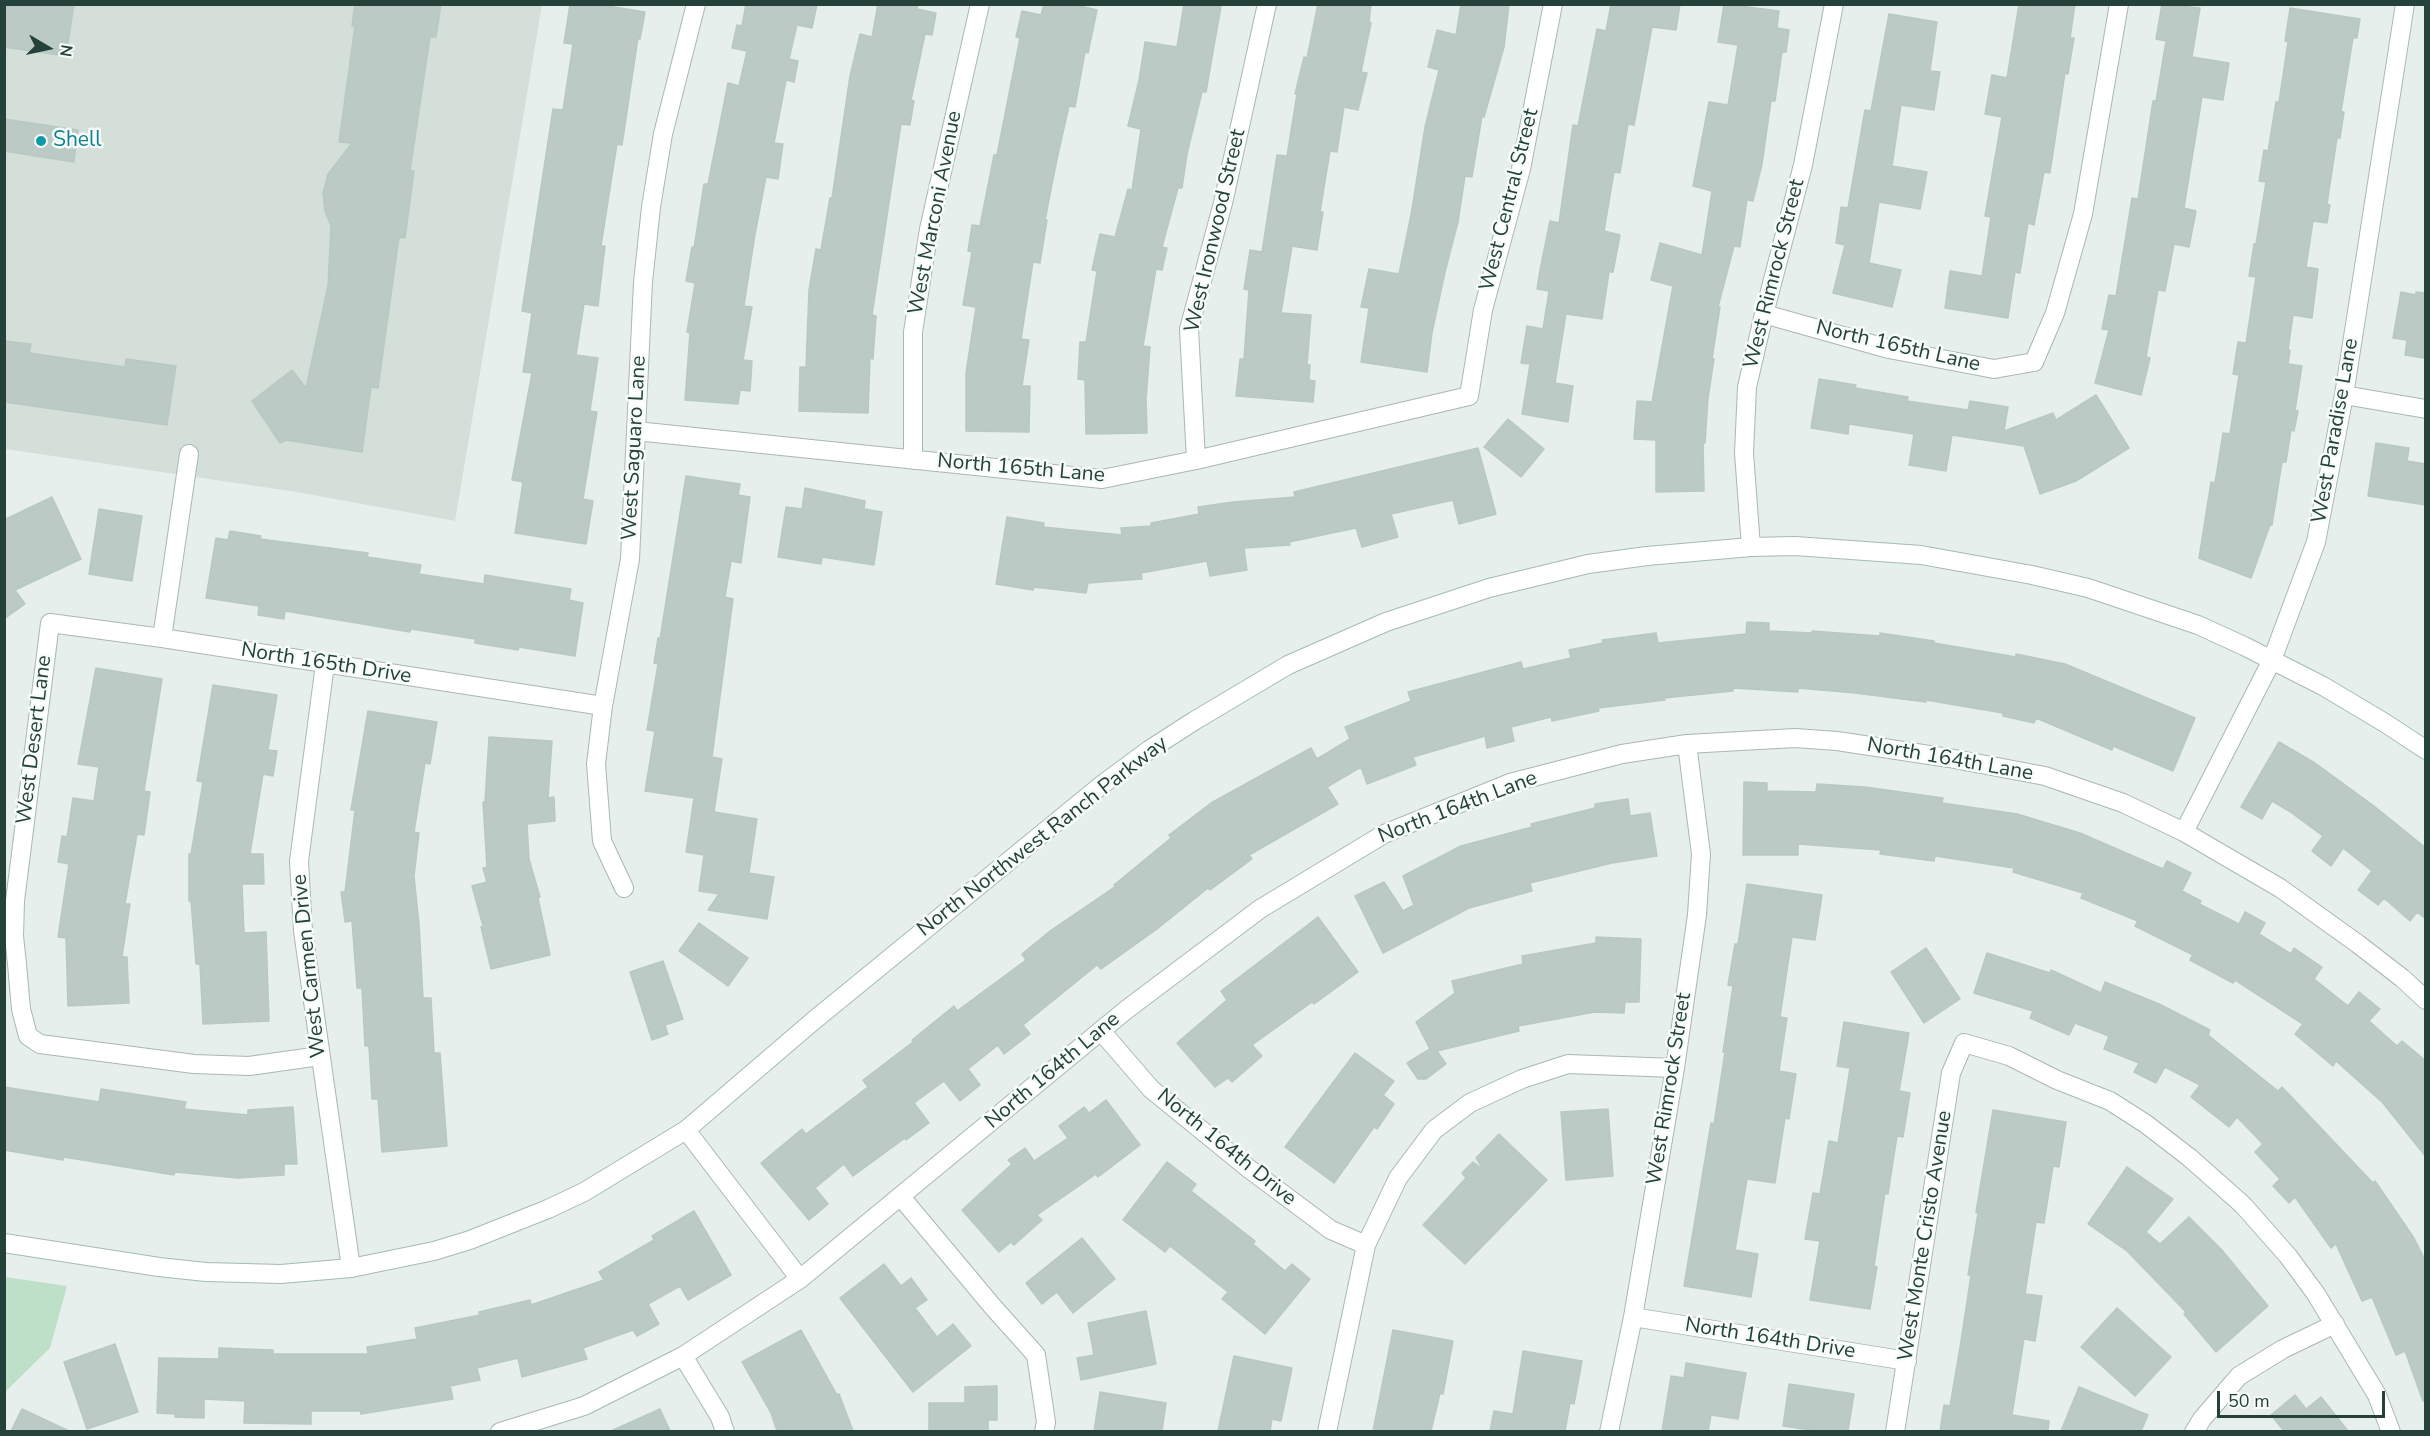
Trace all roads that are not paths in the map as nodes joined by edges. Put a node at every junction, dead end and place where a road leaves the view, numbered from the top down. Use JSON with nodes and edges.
{"nodes":[{"id":1,"x":696,"y":4,"type":"edge"},
{"id":2,"x":980,"y":4,"type":"edge"},
{"id":3,"x":1267,"y":4,"type":"edge"},
{"id":4,"x":1553,"y":4,"type":"edge"},
{"id":5,"x":1834,"y":4,"type":"edge"},
{"id":6,"x":2119,"y":4,"type":"edge"},
{"id":7,"x":2405,"y":4,"type":"edge"},
{"id":8,"x":1764,"y":314,"type":"junction"},
{"id":9,"x":2344,"y":395,"type":"junction"},
{"id":10,"x":1469,"y":396,"type":"joint"},
{"id":11,"x":2426,"y":409,"type":"edge"},
{"id":12,"x":636,"y":431,"type":"junction"},
{"id":13,"x":189,"y":454,"type":"dead end"},
{"id":14,"x":914,"y":460,"type":"junction"},
{"id":15,"x":1196,"y":460,"type":"junction"},
{"id":16,"x":1751,"y":547,"type":"junction"},
{"id":17,"x":50,"y":623,"type":"joint"},
{"id":18,"x":162,"y":638,"type":"junction"},
{"id":19,"x":2272,"y":660,"type":"junction"},
{"id":20,"x":325,"y":664,"type":"junction"},
{"id":21,"x":603,"y":706,"type":"junction"},
{"id":22,"x":1688,"y":744,"type":"junction"},
{"id":23,"x":2426,"y":750,"type":"edge"},
{"id":24,"x":2184,"y":832,"type":"junction"},
{"id":25,"x":624,"y":888,"type":"dead end"},
{"id":26,"x":2426,"y":1000,"type":"edge"},
{"id":27,"x":1101,"y":1031,"type":"junction"},
{"id":28,"x":320,"y":1056,"type":"junction"},
{"id":29,"x":1675,"y":1068,"type":"junction"},
{"id":30,"x":686,"y":1130,"type":"junction"},
{"id":31,"x":902,"y":1197,"type":"junction"},
{"id":32,"x":4,"y":1243,"type":"edge"},
{"id":33,"x":1366,"y":1245,"type":"junction"},
{"id":34,"x":351,"y":1268,"type":"junction"},
{"id":35,"x":800,"y":1279,"type":"junction"},
{"id":36,"x":1634,"y":1317,"type":"junction"},
{"id":37,"x":2335,"y":1324,"type":"junction"},
{"id":38,"x":683,"y":1356,"type":"junction"},
{"id":39,"x":1907,"y":1361,"type":"junction"},
{"id":40,"x":500,"y":1431,"type":"edge"},
{"id":41,"x":725,"y":1431,"type":"edge"},
{"id":42,"x":1044,"y":1431,"type":"edge"},
{"id":43,"x":1327,"y":1431,"type":"edge"},
{"id":44,"x":1609,"y":1431,"type":"edge"},
{"id":45,"x":1895,"y":1431,"type":"edge"},
{"id":46,"x":2194,"y":1431,"type":"edge"},
{"id":47,"x":2391,"y":1431,"type":"edge"}],
"edges":[{"from":1,"to":12,"type":"street","name":"West Saguaro Lane"},
{"from":2,"to":14,"type":"street","name":"West Marconi Avenue"},
{"from":3,"to":15,"type":"street","name":"West Ironwood Street"},
{"from":4,"to":10,"type":"street","name":"West Central Street"},
{"from":5,"to":8,"type":"street","name":"West Rimrock Street"},
{"from":6,"to":8,"type":"street","name":"North 165th Lane"},
{"from":7,"to":9,"type":"street","name":"West Paradise Lane"},
{"from":8,"to":16,"type":"street","name":"West Rimrock Street"},
{"from":9,"to":11,"type":"street"},
{"from":9,"to":19,"type":"street","name":"West Paradise Lane"},
{"from":10,"to":15,"type":"street","name":"North 165th Lane"},
{"from":12,"to":14,"type":"street","name":"North 165th Lane"},
{"from":12,"to":21,"type":"street","name":"West Saguaro Lane"},
{"from":13,"to":18,"type":"street"},
{"from":14,"to":15,"type":"street","name":"North 165th Lane"},
{"from":16,"to":19,"type":"street","name":"North Northwest Ranch Parkway"},
{"from":16,"to":30,"type":"street","name":"North Northwest Ranch Parkway"},
{"from":17,"to":18,"type":"street","name":"North 165th Drive"},
{"from":17,"to":28,"type":"street","name":"West Desert Lane"},
{"from":18,"to":20,"type":"street","name":"North 165th Drive"},
{"from":19,"to":23,"type":"street","name":"North Northwest Ranch Parkway"},
{"from":19,"to":24,"type":"street","name":"West Paradise Lane"},
{"from":20,"to":21,"type":"street","name":"North 165th Drive"},
{"from":20,"to":28,"type":"street","name":"West Carmen Drive"},
{"from":21,"to":25,"type":"street","name":"West Saguaro Lane"},
{"from":22,"to":24,"type":"street","name":"North 164th Lane"},
{"from":22,"to":27,"type":"street","name":"North 164th Lane"},
{"from":22,"to":29,"type":"street","name":"West Rimrock Street"},
{"from":24,"to":26,"type":"street","name":"North 164th Lane"},
{"from":27,"to":31,"type":"street","name":"North 164th Lane"},
{"from":27,"to":33,"type":"street","name":"North 164th Drive"},
{"from":28,"to":34,"type":"street","name":"West Carmen Drive"},
{"from":29,"to":33,"type":"street"},
{"from":29,"to":36,"type":"street","name":"West Rimrock Street"},
{"from":30,"to":34,"type":"street","name":"North Northwest Ranch Parkway"},
{"from":30,"to":35,"type":"street"},
{"from":31,"to":35,"type":"street","name":"North 164th Lane"},
{"from":31,"to":42,"type":"street"},
{"from":32,"to":34,"type":"street","name":"North Northwest Ranch Parkway"},
{"from":33,"to":43,"type":"street"},
{"from":35,"to":38,"type":"street","name":"North 164th Lane"},
{"from":36,"to":39,"type":"street","name":"North 164th Drive"},
{"from":36,"to":44,"type":"street","name":"West Rimrock Street"},
{"from":37,"to":39,"type":"street","name":"West Monte Cristo Avenue"},
{"from":37,"to":46,"type":"street"},
{"from":37,"to":47,"type":"street"},
{"from":38,"to":40,"type":"street","name":"North 164th Lane"},
{"from":38,"to":41,"type":"street"},
{"from":39,"to":45,"type":"street","name":"West Monte Cristo Avenue"}]}
